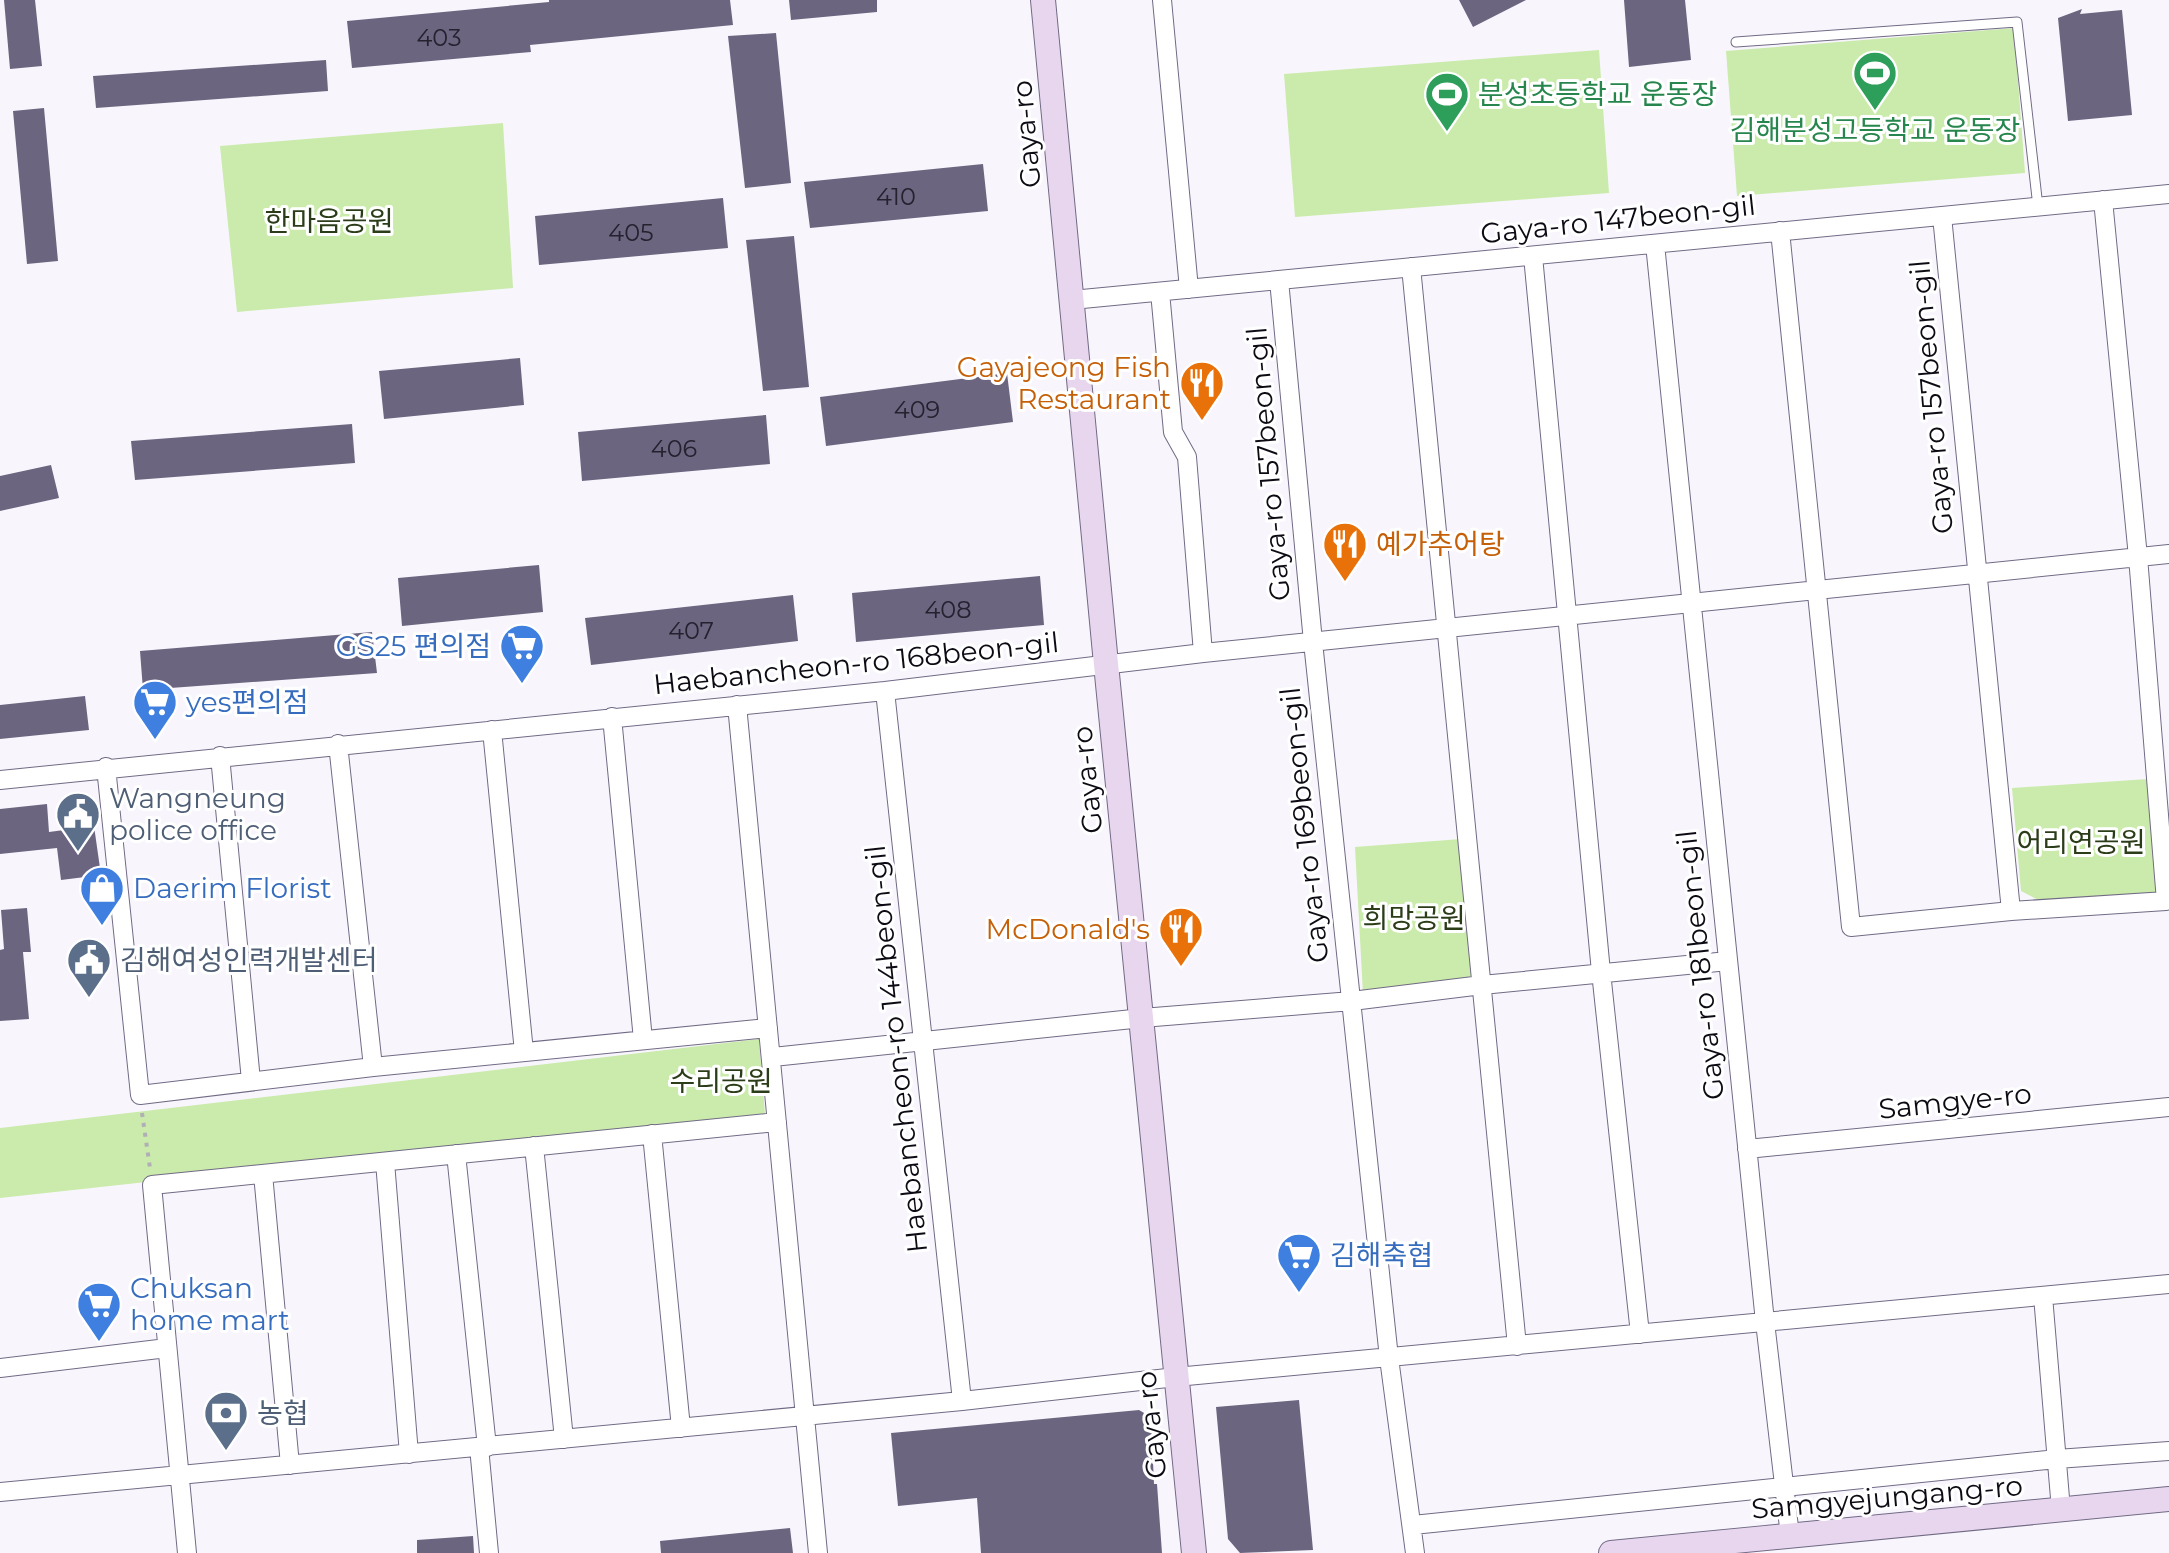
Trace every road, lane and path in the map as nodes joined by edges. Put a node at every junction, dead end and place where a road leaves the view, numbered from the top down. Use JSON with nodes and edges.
{"nodes":[{"id":1,"x":1043,"y":0,"type":"edge"},
{"id":2,"x":1162,"y":0,"type":"edge"},
{"id":3,"x":1736,"y":42,"type":"dead end"},
{"id":4,"x":2169,"y":194,"type":"edge"},
{"id":5,"x":2103,"y":200,"type":"junction"},
{"id":6,"x":2038,"y":207,"type":"junction"},
{"id":7,"x":1942,"y":216,"type":"junction"},
{"id":8,"x":1780,"y":231,"type":"junction"},
{"id":9,"x":1655,"y":244,"type":"junction"},
{"id":10,"x":1533,"y":256,"type":"junction"},
{"id":11,"x":1411,"y":267,"type":"junction"},
{"id":12,"x":1279,"y":280,"type":"junction"},
{"id":13,"x":1189,"y":289,"type":"junction"},
{"id":14,"x":1160,"y":292,"type":"junction"},
{"id":15,"x":1072,"y":300,"type":"junction"},
{"id":16,"x":2169,"y":554,"type":"edge"},
{"id":17,"x":2138,"y":557,"type":"junction"},
{"id":18,"x":1976,"y":573,"type":"junction"},
{"id":19,"x":1816,"y":589,"type":"junction"},
{"id":20,"x":1691,"y":602,"type":"junction"},
{"id":21,"x":1566,"y":615,"type":"junction"},
{"id":22,"x":1446,"y":628,"type":"junction"},
{"id":23,"x":1313,"y":642,"type":"junction"},
{"id":24,"x":1203,"y":653,"type":"junction"},
{"id":25,"x":1106,"y":664,"type":"junction"},
{"id":26,"x":885,"y":691,"type":"junction"},
{"id":27,"x":737,"y":705,"type":"junction"},
{"id":28,"x":612,"y":717,"type":"junction"},
{"id":29,"x":492,"y":730,"type":"junction"},
{"id":30,"x":338,"y":744,"type":"junction"},
{"id":31,"x":220,"y":756,"type":"junction"},
{"id":32,"x":106,"y":767,"type":"junction"},
{"id":33,"x":0,"y":780,"type":"edge"},
{"id":34,"x":2011,"y":911,"type":"junction"},
{"id":35,"x":1728,"y":961,"type":"junction"},
{"id":36,"x":1601,"y":972,"type":"junction"},
{"id":37,"x":1482,"y":985,"type":"junction"},
{"id":38,"x":1352,"y":1001,"type":"junction"},
{"id":39,"x":1142,"y":1018,"type":"junction"},
{"id":40,"x":768,"y":1028,"type":"junction"},
{"id":41,"x":643,"y":1040,"type":"junction"},
{"id":42,"x":924,"y":1042,"type":"junction"},
{"id":43,"x":524,"y":1052,"type":"junction"},
{"id":44,"x":773,"y":1057,"type":"junction"},
{"id":45,"x":373,"y":1067,"type":"junction"},
{"id":46,"x":251,"y":1081,"type":"junction"},
{"id":47,"x":140,"y":1095,"type":"junction"},
{"id":48,"x":2169,"y":1107,"type":"edge"},
{"id":49,"x":777,"y":1122,"type":"junction"},
{"id":50,"x":652,"y":1134,"type":"junction"},
{"id":51,"x":534,"y":1146,"type":"junction"},
{"id":52,"x":1747,"y":1149,"type":"junction"},
{"id":53,"x":456,"y":1154,"type":"junction"},
{"id":54,"x":385,"y":1162,"type":"junction"},
{"id":55,"x":263,"y":1174,"type":"junction"},
{"id":56,"x":152,"y":1185,"type":"junction"},
{"id":57,"x":2169,"y":1284,"type":"edge"},
{"id":58,"x":2043,"y":1296,"type":"junction"},
{"id":59,"x":1765,"y":1322,"type":"junction"},
{"id":60,"x":1640,"y":1334,"type":"junction"},
{"id":61,"x":1517,"y":1346,"type":"junction"},
{"id":62,"x":167,"y":1348,"type":"junction"},
{"id":63,"x":1389,"y":1358,"type":"junction"},
{"id":64,"x":0,"y":1368,"type":"edge"},
{"id":65,"x":1176,"y":1377,"type":"junction"},
{"id":66,"x":962,"y":1401,"type":"junction"},
{"id":67,"x":804,"y":1417,"type":"junction"},
{"id":68,"x":681,"y":1428,"type":"junction"},
{"id":69,"x":564,"y":1439,"type":"junction"},
{"id":70,"x":483,"y":1447,"type":"junction"},
{"id":71,"x":2169,"y":1451,"type":"edge"},
{"id":72,"x":409,"y":1454,"type":"junction"},
{"id":73,"x":2057,"y":1459,"type":"junction"},
{"id":74,"x":290,"y":1465,"type":"junction"},
{"id":75,"x":180,"y":1475,"type":"junction"},
{"id":76,"x":1786,"y":1488,"type":"junction"},
{"id":77,"x":0,"y":1492,"type":"edge"},
{"id":78,"x":2169,"y":1499,"type":"edge"},
{"id":79,"x":2061,"y":1510,"type":"junction"},
{"id":80,"x":1413,"y":1525,"type":"junction"},
{"id":81,"x":1790,"y":1536,"type":"junction"},
{"id":82,"x":1698,"y":1548,"type":"edge"},
{"id":83,"x":187,"y":1553,"type":"edge"},
{"id":84,"x":489,"y":1553,"type":"edge"},
{"id":85,"x":818,"y":1553,"type":"edge"},
{"id":86,"x":1194,"y":1553,"type":"edge"},
{"id":87,"x":1415,"y":1553,"type":"edge"},
{"id":88,"x":1611,"y":1553,"type":"edge"}],
"edges":[{"from":1,"to":15,"type":"main road","name":"Gaya-ro"},
{"from":2,"to":13,"type":"street"},
{"from":3,"to":6,"type":"lane"},
{"from":4,"to":5,"type":"street","name":"Gaya-ro 147beon-gil"},
{"from":5,"to":6,"type":"street","name":"Gaya-ro 147beon-gil"},
{"from":5,"to":17,"type":"street"},
{"from":6,"to":7,"type":"street","name":"Gaya-ro 147beon-gil"},
{"from":7,"to":8,"type":"street","name":"Gaya-ro 147beon-gil"},
{"from":7,"to":18,"type":"street","name":"Gaya-ro 157beon-gil"},
{"from":8,"to":9,"type":"street","name":"Gaya-ro 147beon-gil"},
{"from":8,"to":19,"type":"street"},
{"from":9,"to":10,"type":"street","name":"Gaya-ro 147beon-gil"},
{"from":9,"to":20,"type":"street"},
{"from":10,"to":11,"type":"street","name":"Gaya-ro 147beon-gil"},
{"from":10,"to":21,"type":"street"},
{"from":11,"to":12,"type":"street","name":"Gaya-ro 147beon-gil"},
{"from":11,"to":22,"type":"street"},
{"from":12,"to":13,"type":"street","name":"Gaya-ro 147beon-gil"},
{"from":12,"to":23,"type":"street","name":"Gaya-ro 157beon-gil"},
{"from":13,"to":14,"type":"street","name":"Gaya-ro 147beon-gil"},
{"from":14,"to":15,"type":"street","name":"Gaya-ro 147beon-gil"},
{"from":14,"to":24,"type":"street"},
{"from":15,"to":25,"type":"main road","name":"Gaya-ro"},
{"from":16,"to":17,"type":"street","name":"Gaya-ro 157beon-gil"},
{"from":17,"to":18,"type":"street","name":"Gaya-ro 157beon-gil"},
{"from":17,"to":34,"type":"street"},
{"from":18,"to":19,"type":"street","name":"Gaya-ro 157beon-gil"},
{"from":18,"to":34,"type":"street","name":"Gaya-ro 157beon-gil"},
{"from":19,"to":20,"type":"street","name":"Gaya-ro 157beon-gil"},
{"from":19,"to":34,"type":"street"},
{"from":20,"to":21,"type":"street","name":"Gaya-ro 157beon-gil"},
{"from":20,"to":35,"type":"street","name":"Gaya-ro 181beon-gil"},
{"from":21,"to":22,"type":"street","name":"Gaya-ro 157beon-gil"},
{"from":21,"to":36,"type":"street"},
{"from":22,"to":23,"type":"street","name":"Gaya-ro 157beon-gil"},
{"from":22,"to":37,"type":"street"},
{"from":23,"to":24,"type":"street","name":"Gaya-ro 157beon-gil"},
{"from":23,"to":38,"type":"street","name":"Gaya-ro 169beon-gil"},
{"from":24,"to":25,"type":"street","name":"Gaya-ro 157beon-gil"},
{"from":25,"to":26,"type":"street","name":"Haebancheon-ro 168beon-gil"},
{"from":25,"to":39,"type":"main road","name":"Gaya-ro"},
{"from":26,"to":27,"type":"street","name":"Haebancheon-ro 168beon-gil"},
{"from":26,"to":42,"type":"street","name":"Haebancheon-ro 144beon-gil"},
{"from":27,"to":28,"type":"street","name":"Haebancheon-ro 168beon-gil"},
{"from":27,"to":40,"type":"street"},
{"from":28,"to":29,"type":"street","name":"Haebancheon-ro 168beon-gil"},
{"from":28,"to":41,"type":"street"},
{"from":29,"to":30,"type":"street","name":"Haebancheon-ro 168beon-gil"},
{"from":29,"to":43,"type":"street"},
{"from":30,"to":31,"type":"street","name":"Haebancheon-ro 168beon-gil"},
{"from":30,"to":45,"type":"street"},
{"from":31,"to":32,"type":"street","name":"Haebancheon-ro 168beon-gil"},
{"from":31,"to":46,"type":"street"},
{"from":32,"to":33,"type":"street","name":"Haebancheon-ro 168beon-gil"},
{"from":32,"to":47,"type":"street"},
{"from":35,"to":36,"type":"street","name":"Gaya-ro 169beon-gil"},
{"from":35,"to":52,"type":"street","name":"Gaya-ro 181beon-gil"},
{"from":36,"to":37,"type":"street","name":"Gaya-ro 169beon-gil"},
{"from":36,"to":60,"type":"street"},
{"from":37,"to":38,"type":"street","name":"Gaya-ro 169beon-gil"},
{"from":37,"to":61,"type":"street"},
{"from":38,"to":39,"type":"street","name":"Gaya-ro 169beon-gil"},
{"from":38,"to":63,"type":"street"},
{"from":39,"to":42,"type":"street","name":"Gaya-ro 169beon-gil"},
{"from":39,"to":65,"type":"main road","name":"Gaya-ro"},
{"from":40,"to":41,"type":"street"},
{"from":40,"to":44,"type":"street"},
{"from":41,"to":43,"type":"street"},
{"from":42,"to":44,"type":"street","name":"Gaya-ro 169beon-gil"},
{"from":42,"to":66,"type":"street","name":"Haebancheon-ro 144beon-gil"},
{"from":43,"to":45,"type":"street"},
{"from":44,"to":49,"type":"street"},
{"from":45,"to":46,"type":"street"},
{"from":46,"to":47,"type":"street"},
{"from":47,"to":56,"type":"path"},
{"from":48,"to":52,"type":"street","name":"Samgye-ro"},
{"from":49,"to":50,"type":"street"},
{"from":49,"to":67,"type":"street"},
{"from":50,"to":51,"type":"street"},
{"from":50,"to":68,"type":"street"},
{"from":51,"to":53,"type":"street"},
{"from":51,"to":69,"type":"street"},
{"from":52,"to":59,"type":"street","name":"Gaya-ro 181beon-gil"},
{"from":53,"to":54,"type":"street"},
{"from":53,"to":70,"type":"street"},
{"from":54,"to":55,"type":"street"},
{"from":54,"to":72,"type":"street"},
{"from":55,"to":56,"type":"street"},
{"from":55,"to":74,"type":"street"},
{"from":56,"to":62,"type":"street"},
{"from":57,"to":58,"type":"street"},
{"from":58,"to":59,"type":"street"},
{"from":58,"to":73,"type":"street"},
{"from":59,"to":60,"type":"street"},
{"from":59,"to":76,"type":"street","name":"Gaya-ro 181beon-gil"},
{"from":60,"to":61,"type":"street"},
{"from":61,"to":63,"type":"street"},
{"from":62,"to":64,"type":"street"},
{"from":62,"to":75,"type":"street"},
{"from":63,"to":65,"type":"street"},
{"from":63,"to":80,"type":"street"},
{"from":65,"to":66,"type":"street"},
{"from":65,"to":86,"type":"main road","name":"Gaya-ro"},
{"from":66,"to":67,"type":"street"},
{"from":67,"to":68,"type":"street"},
{"from":67,"to":85,"type":"street"},
{"from":68,"to":69,"type":"street"},
{"from":69,"to":70,"type":"street"},
{"from":70,"to":72,"type":"street"},
{"from":70,"to":84,"type":"street"},
{"from":71,"to":73,"type":"street"},
{"from":72,"to":74,"type":"street"},
{"from":73,"to":76,"type":"street"},
{"from":73,"to":79,"type":"street"},
{"from":74,"to":75,"type":"street"},
{"from":75,"to":77,"type":"street"},
{"from":75,"to":83,"type":"street"},
{"from":76,"to":80,"type":"street"},
{"from":76,"to":81,"type":"street","name":"Gaya-ro 181beon-gil"},
{"from":78,"to":79,"type":"main road","name":"Samgyejungang-ro"},
{"from":79,"to":81,"type":"main road","name":"Samgyejungang-ro"},
{"from":80,"to":87,"type":"street"},
{"from":81,"to":82,"type":"main road","name":"Samgyejungang-ro"},
{"from":82,"to":88,"type":"main road","name":"Samgyejungang-ro"}]}
